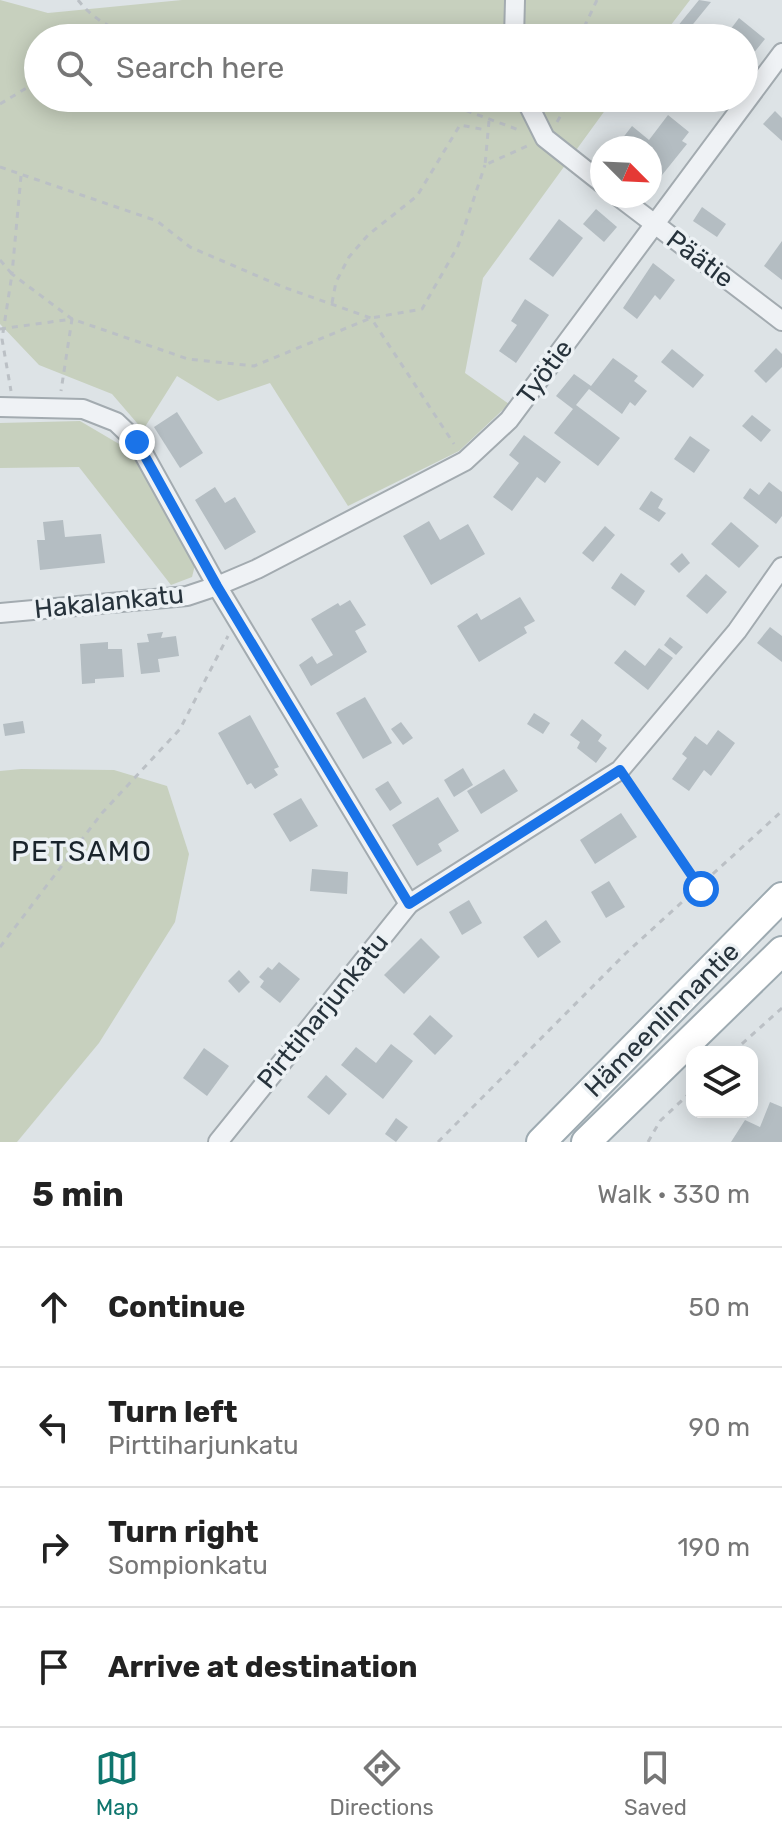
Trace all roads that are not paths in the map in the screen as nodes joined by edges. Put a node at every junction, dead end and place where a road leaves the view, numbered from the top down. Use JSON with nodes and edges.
{"nodes":[{"id":1,"x":515,"y":0,"type":"edge"},
{"id":2,"x":514,"y":24,"type":"edge"},
{"id":3,"x":782,"y":53,"type":"edge"},
{"id":4,"x":758,"y":86,"type":"edge"},
{"id":5,"x":532,"y":112,"type":"edge"},
{"id":6,"x":739,"y":112,"type":"edge"},
{"id":7,"x":590,"y":174,"type":"edge"},
{"id":8,"x":634,"y":208,"type":"edge"},
{"id":9,"x":656,"y":225,"type":"junction"},
{"id":10,"x":782,"y":321,"type":"edge"},
{"id":11,"x":7,"y":406,"type":"edge"},
{"id":12,"x":782,"y":567,"type":"edge"},
{"id":13,"x":217,"y":586,"type":"junction"},
{"id":14,"x":0,"y":613,"type":"edge"},
{"id":15,"x":782,"y":897,"type":"edge"},
{"id":16,"x":409,"y":904,"type":"junction"},
{"id":17,"x":782,"y":951,"type":"edge"},
{"id":18,"x":218,"y":1142,"type":"edge"},
{"id":19,"x":541,"y":1142,"type":"edge"},
{"id":20,"x":586,"y":1142,"type":"edge"}],
"edges":[{"from":1,"to":2,"type":"street"},
{"from":3,"to":4,"type":"street","name":"Työtie"},
{"from":5,"to":7,"type":"street"},
{"from":6,"to":9,"type":"street","name":"Työtie"},
{"from":8,"to":9,"type":"street","name":"Päätie"},
{"from":9,"to":10,"type":"street","name":"Päätie"},
{"from":9,"to":13,"type":"street","name":"Työtie"},
{"from":11,"to":13,"type":"street"},
{"from":12,"to":16,"type":"street","name":"Pirttiharjunkatu"},
{"from":13,"to":14,"type":"street","name":"Hakalankatu"},
{"from":13,"to":16,"type":"street"},
{"from":15,"to":19,"type":"main road","name":"Hämeenlinnantie"},
{"from":16,"to":18,"type":"street","name":"Pirttiharjunkatu"},
{"from":17,"to":20,"type":"main road","name":"Hämeenlinnantie"}]}
